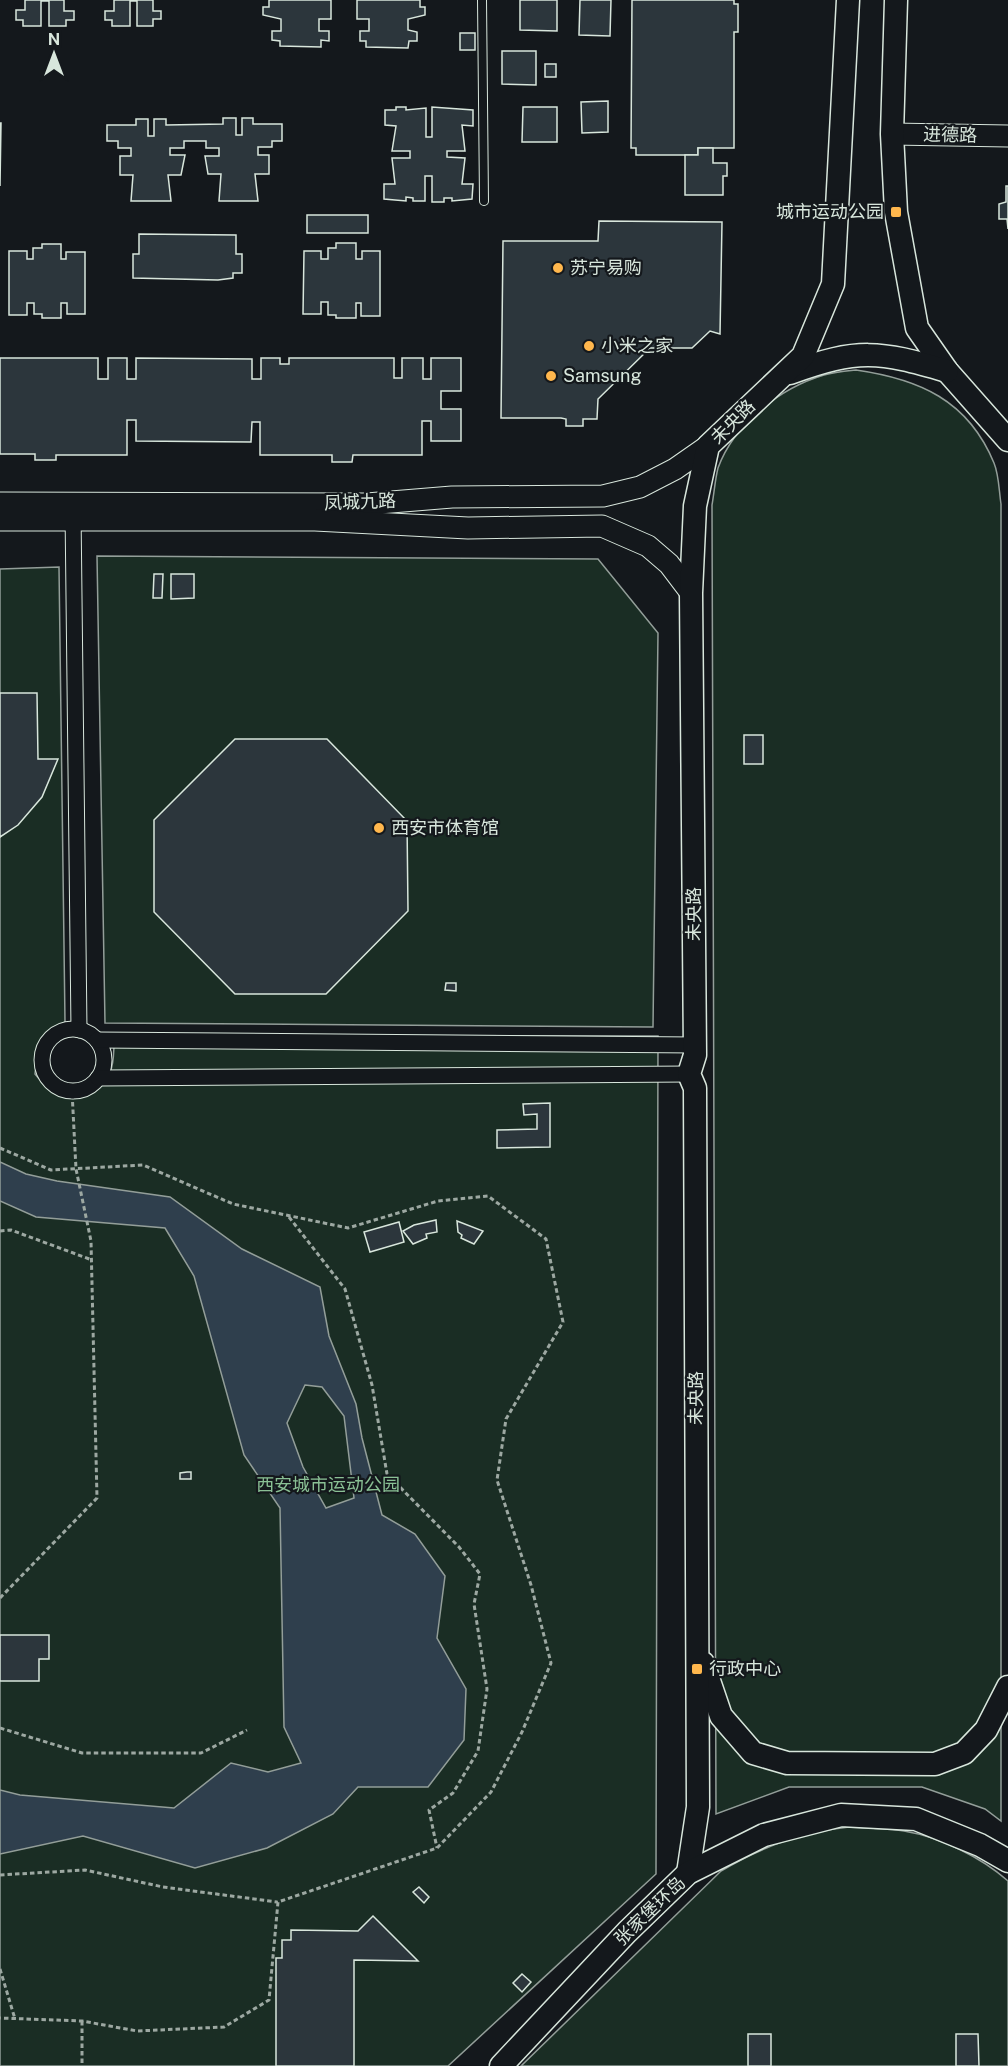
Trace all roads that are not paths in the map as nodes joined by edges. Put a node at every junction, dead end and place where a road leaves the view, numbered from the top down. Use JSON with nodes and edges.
{"nodes":[{"id":1,"x":482,"y":0,"type":"edge"},
{"id":2,"x":848,"y":0,"type":"edge"},
{"id":3,"x":896,"y":0,"type":"edge"},
{"id":4,"x":892,"y":134,"type":"junction"},
{"id":5,"x":1008,"y":136,"type":"edge"},
{"id":6,"x":484,"y":201,"type":"dead end"},
{"id":7,"x":947,"y":371,"type":"junction"},
{"id":8,"x":777,"y":378,"type":"junction"},
{"id":9,"x":1008,"y":440,"type":"edge"},
{"id":10,"x":708,"y":446,"type":"junction"},
{"id":11,"x":0,"y":503,"type":"edge"},
{"id":12,"x":72,"y":512,"type":"junction"},
{"id":13,"x":0,"y":520,"type":"edge"},
{"id":14,"x":691,"y":593,"type":"junction"},
{"id":15,"x":79,"y":1030,"type":"junction"},
{"id":16,"x":97,"y":1040,"type":"junction"},
{"id":17,"x":695,"y":1045,"type":"junction"},
{"id":18,"x":689,"y":1074,"type":"junction"},
{"id":19,"x":98,"y":1078,"type":"junction"},
{"id":20,"x":696,"y":1645,"type":"junction"},
{"id":21,"x":1008,"y":1687,"type":"edge"},
{"id":22,"x":1008,"y":1861,"type":"edge"},
{"id":23,"x":688,"y":1873,"type":"junction"},
{"id":24,"x":501,"y":2066,"type":"edge"}],
"edges":[{"from":1,"to":6,"type":"lane"},
{"from":2,"to":8,"type":"main road","name":"未央路"},
{"from":3,"to":4,"type":"main road"},
{"from":4,"to":5,"type":"street","name":"进德路"},
{"from":4,"to":7,"type":"main road"},
{"from":7,"to":8,"type":"main road"},
{"from":7,"to":9,"type":"main road"},
{"from":8,"to":10,"type":"main road","name":"未央路"},
{"from":10,"to":12,"type":"street","name":"凤城九路"},
{"from":10,"to":14,"type":"main road","name":"未央路"},
{"from":11,"to":12,"type":"street","name":"凤城九路"},
{"from":12,"to":13,"type":"street","name":"凤城九路"},
{"from":12,"to":14,"type":"street","name":"凤城九路"},
{"from":12,"to":15,"type":"street"},
{"from":14,"to":17,"type":"main road","name":"未央路"},
{"from":15,"to":16,"type":"street"},
{"from":15,"to":19,"type":"street"},
{"from":16,"to":17,"type":"street"},
{"from":16,"to":19,"type":"street"},
{"from":17,"to":18,"type":"main road","name":"未央路"},
{"from":18,"to":19,"type":"street"},
{"from":18,"to":20,"type":"main road","name":"未央路"},
{"from":20,"to":21,"type":"main road"},
{"from":20,"to":23,"type":"main road","name":"未央路"},
{"from":22,"to":23,"type":"main road","name":"张家堡环岛"},
{"from":23,"to":24,"type":"main road","name":"张家堡环岛"}]}
